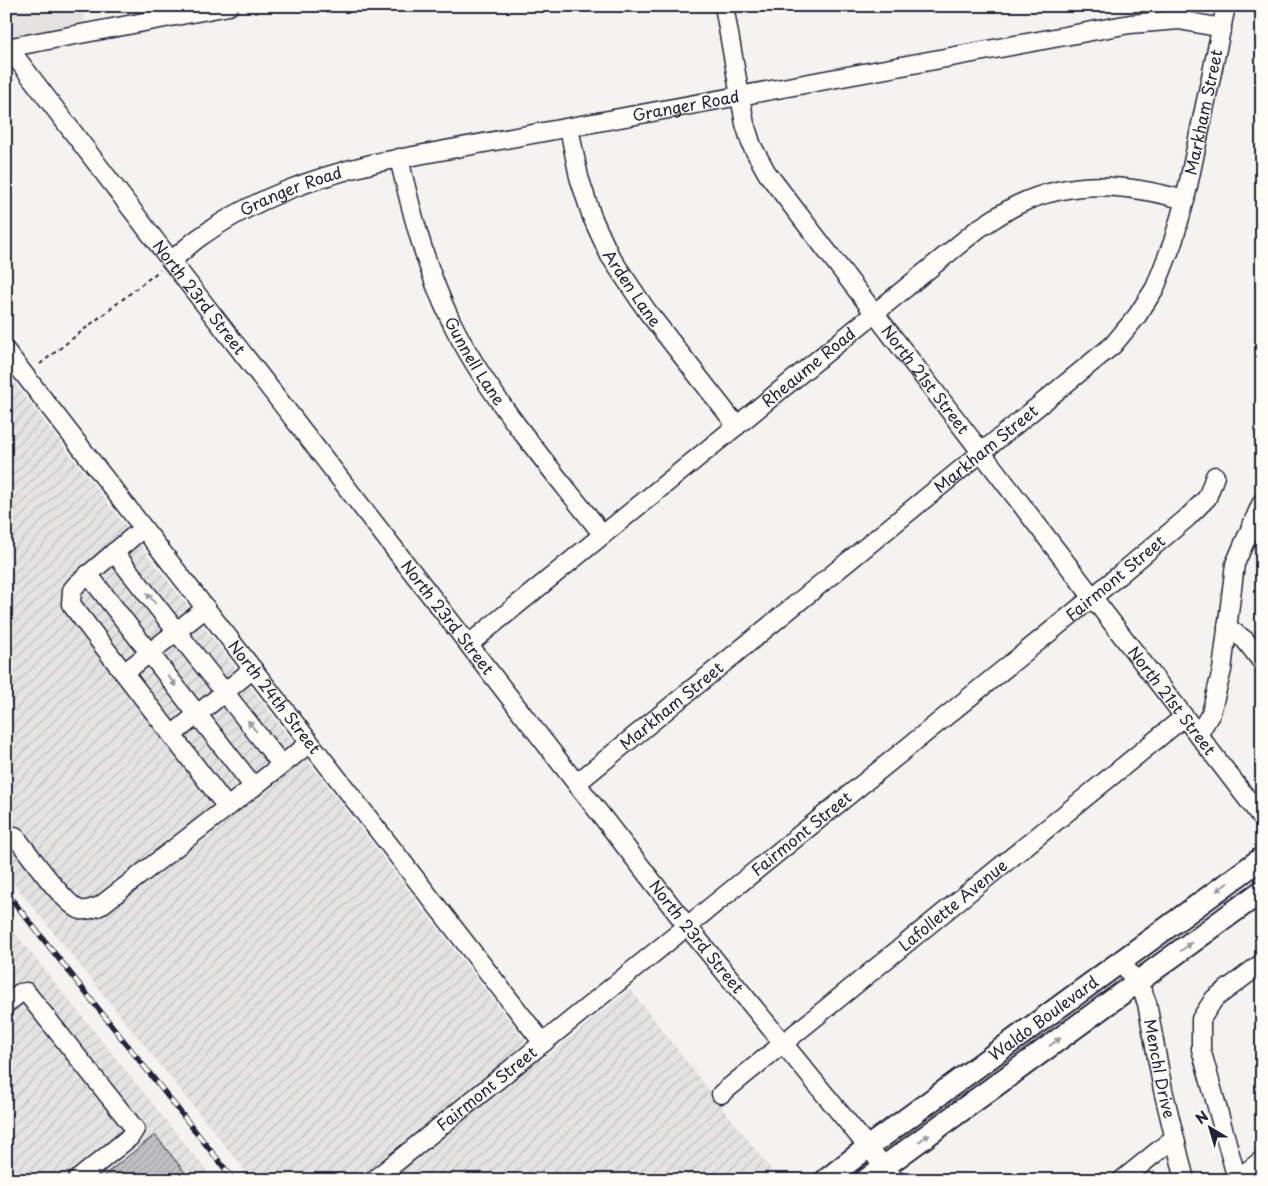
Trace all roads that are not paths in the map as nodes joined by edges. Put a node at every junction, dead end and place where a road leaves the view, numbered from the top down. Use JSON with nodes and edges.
{"nodes":[{"id":1,"x":229,"y":6,"type":"edge"},
{"id":2,"x":724,"y":6,"type":"edge"},
{"id":3,"x":1226,"y":6,"type":"edge"},
{"id":4,"x":159,"y":12,"type":"edge"},
{"id":5,"x":1222,"y":28,"type":"junction"},
{"id":6,"x":7,"y":48,"type":"edge"},
{"id":7,"x":740,"y":96,"type":"junction"},
{"id":8,"x":569,"y":128,"type":"junction"},
{"id":9,"x":399,"y":158,"type":"junction"},
{"id":10,"x":1185,"y":200,"type":"junction"},
{"id":11,"x":165,"y":266,"type":"junction"},
{"id":12,"x":874,"y":314,"type":"junction"},
{"id":13,"x":6,"y":351,"type":"edge"},
{"id":14,"x":737,"y":426,"type":"junction"},
{"id":15,"x":983,"y":453,"type":"junction"},
{"id":16,"x":1215,"y":476,"type":"dead end"},
{"id":17,"x":1262,"y":503,"type":"edge"},
{"id":18,"x":143,"y":528,"type":"junction"},
{"id":19,"x":603,"y":535,"type":"junction"},
{"id":20,"x":114,"y":552,"type":"junction"},
{"id":21,"x":88,"y":574,"type":"junction"},
{"id":22,"x":1093,"y":597,"type":"junction"},
{"id":23,"x":206,"y":608,"type":"junction"},
{"id":24,"x":1227,"y":627,"type":"junction"},
{"id":25,"x":177,"y":631,"type":"junction"},
{"id":26,"x":469,"y":644,"type":"junction"},
{"id":27,"x":150,"y":653,"type":"junction"},
{"id":28,"x":1262,"y":662,"type":"edge"},
{"id":29,"x":253,"y":669,"type":"junction"},
{"id":30,"x":124,"y":673,"type":"junction"},
{"id":31,"x":225,"y":692,"type":"junction"},
{"id":32,"x":198,"y":714,"type":"junction"},
{"id":33,"x":1184,"y":717,"type":"junction"},
{"id":34,"x":172,"y":735,"type":"junction"},
{"id":35,"x":1198,"y":735,"type":"junction"},
{"id":36,"x":310,"y":743,"type":"junction"},
{"id":37,"x":281,"y":764,"type":"junction"},
{"id":38,"x":577,"y":784,"type":"junction"},
{"id":39,"x":254,"y":787,"type":"junction"},
{"id":40,"x":227,"y":807,"type":"junction"},
{"id":41,"x":1262,"y":818,"type":"edge"},
{"id":42,"x":15,"y":836,"type":"dead end"},
{"id":43,"x":1262,"y":858,"type":"edge"},
{"id":44,"x":1262,"y":891,"type":"edge"},
{"id":45,"x":688,"y":926,"type":"junction"},
{"id":46,"x":1122,"y":962,"type":"junction"},
{"id":47,"x":1262,"y":963,"type":"edge"},
{"id":48,"x":1136,"y":983,"type":"junction"},
{"id":49,"x":6,"y":1004,"type":"edge"},
{"id":50,"x":543,"y":1043,"type":"junction"},
{"id":51,"x":783,"y":1044,"type":"junction"},
{"id":52,"x":721,"y":1094,"type":"dead end"},
{"id":53,"x":1174,"y":1138,"type":"junction"},
{"id":54,"x":868,"y":1147,"type":"junction"},
{"id":55,"x":1262,"y":1160,"type":"edge"},
{"id":56,"x":890,"y":1173,"type":"edge"},
{"id":57,"x":1238,"y":1179,"type":"edge"},
{"id":58,"x":77,"y":1180,"type":"edge"},
{"id":59,"x":374,"y":1180,"type":"edge"},
{"id":60,"x":826,"y":1180,"type":"edge"},
{"id":61,"x":866,"y":1180,"type":"edge"},
{"id":62,"x":1122,"y":1180,"type":"edge"},
{"id":63,"x":1185,"y":1180,"type":"edge"}],
"edges":[{"from":1,"to":4,"type":"street"},
{"from":2,"to":7,"type":"street","name":"North 21st Street"},
{"from":3,"to":5,"type":"street","name":"Markham Street"},
{"from":4,"to":6,"type":"street"},
{"from":5,"to":7,"type":"street","name":"Granger Road"},
{"from":5,"to":10,"type":"street","name":"Markham Street"},
{"from":6,"to":11,"type":"street","name":"North 23rd Street"},
{"from":7,"to":8,"type":"street","name":"Granger Road"},
{"from":7,"to":12,"type":"street","name":"North 21st Street"},
{"from":8,"to":9,"type":"street","name":"Granger Road"},
{"from":8,"to":14,"type":"street","name":"Arden Lane"},
{"from":9,"to":11,"type":"street","name":"Granger Road"},
{"from":9,"to":19,"type":"street","name":"Gunnell Lane"},
{"from":10,"to":12,"type":"street","name":"Rheaume Road"},
{"from":10,"to":15,"type":"street","name":"Markham Street"},
{"from":11,"to":26,"type":"street","name":"North 23rd Street"},
{"from":12,"to":14,"type":"street","name":"Rheaume Road"},
{"from":12,"to":15,"type":"street","name":"North 21st Street"},
{"from":13,"to":18,"type":"street","name":"North 24th Street"},
{"from":14,"to":19,"type":"street","name":"Rheaume Road"},
{"from":15,"to":22,"type":"street","name":"North 21st Street"},
{"from":15,"to":38,"type":"street","name":"Markham Street"},
{"from":16,"to":22,"type":"street","name":"Fairmont Street"},
{"from":17,"to":24,"type":"street"},
{"from":18,"to":20,"type":"street"},
{"from":18,"to":23,"type":"street","name":"North 24th Street"},
{"from":19,"to":26,"type":"street","name":"Rheaume Road"},
{"from":20,"to":21,"type":"street"},
{"from":25,"to":20,"type":"street","one_way":true},
{"from":21,"to":27,"type":"street"},
{"from":21,"to":30,"type":"street"},
{"from":22,"to":33,"type":"street","name":"North 21st Street"},
{"from":22,"to":45,"type":"street","name":"Fairmont Street"},
{"from":23,"to":25,"type":"street"},
{"from":23,"to":29,"type":"street","name":"North 24th Street"},
{"from":24,"to":28,"type":"street"},
{"from":24,"to":35,"type":"street"},
{"from":25,"to":27,"type":"street"},
{"from":25,"to":31,"type":"street"},
{"from":26,"to":38,"type":"street","name":"North 23rd Street"},
{"from":27,"to":30,"type":"street"},
{"from":27,"to":32,"type":"street","one_way":true},
{"from":29,"to":31,"type":"street"},
{"from":29,"to":36,"type":"street","name":"North 24th Street"},
{"from":30,"to":34,"type":"street"},
{"from":31,"to":32,"type":"street"},
{"from":37,"to":31,"type":"street","one_way":true},
{"from":32,"to":34,"type":"street"},
{"from":32,"to":39,"type":"street"},
{"from":33,"to":35,"type":"street","name":"North 21st Street"},
{"from":33,"to":51,"type":"street","name":"Lafollette Avenue"},
{"from":34,"to":40,"type":"street"},
{"from":35,"to":41,"type":"street","name":"North 21st Street"},
{"from":36,"to":37,"type":"street"},
{"from":36,"to":50,"type":"street","name":"North 24th Street"},
{"from":37,"to":39,"type":"street"},
{"from":38,"to":45,"type":"street","name":"North 23rd Street"},
{"from":39,"to":40,"type":"street"},
{"from":40,"to":42,"type":"street"},
{"from":43,"to":46,"type":"main road","name":"Waldo Boulevard","one_way":true},
{"from":48,"to":44,"type":"main road","name":"Waldo Boulevard","one_way":true},
{"from":45,"to":50,"type":"street","name":"Fairmont Street"},
{"from":45,"to":51,"type":"street","name":"North 23rd Street"},
{"from":46,"to":48,"type":"street","name":"Menchl Drive"},
{"from":46,"to":54,"type":"main road","name":"Waldo Boulevard"},
{"from":47,"to":57,"type":"street"},
{"from":48,"to":53,"type":"street","name":"Menchl Drive"},
{"from":56,"to":48,"type":"main road","name":"Waldo Boulevard","one_way":true},
{"from":49,"to":58,"type":"street"},
{"from":50,"to":59,"type":"street","name":"Fairmont Street"},
{"from":51,"to":52,"type":"street","name":"Lafollette Avenue"},
{"from":51,"to":54,"type":"street","name":"North 23rd Street"},
{"from":53,"to":62,"type":"street"},
{"from":53,"to":63,"type":"street","name":"Menchl Drive"},
{"from":54,"to":56,"type":"street","name":"North 23rd Street"},
{"from":54,"to":60,"type":"main road","name":"Waldo Boulevard"},
{"from":55,"to":57,"type":"street"},
{"from":56,"to":61,"type":"main road","name":"Waldo Boulevard"}]}
